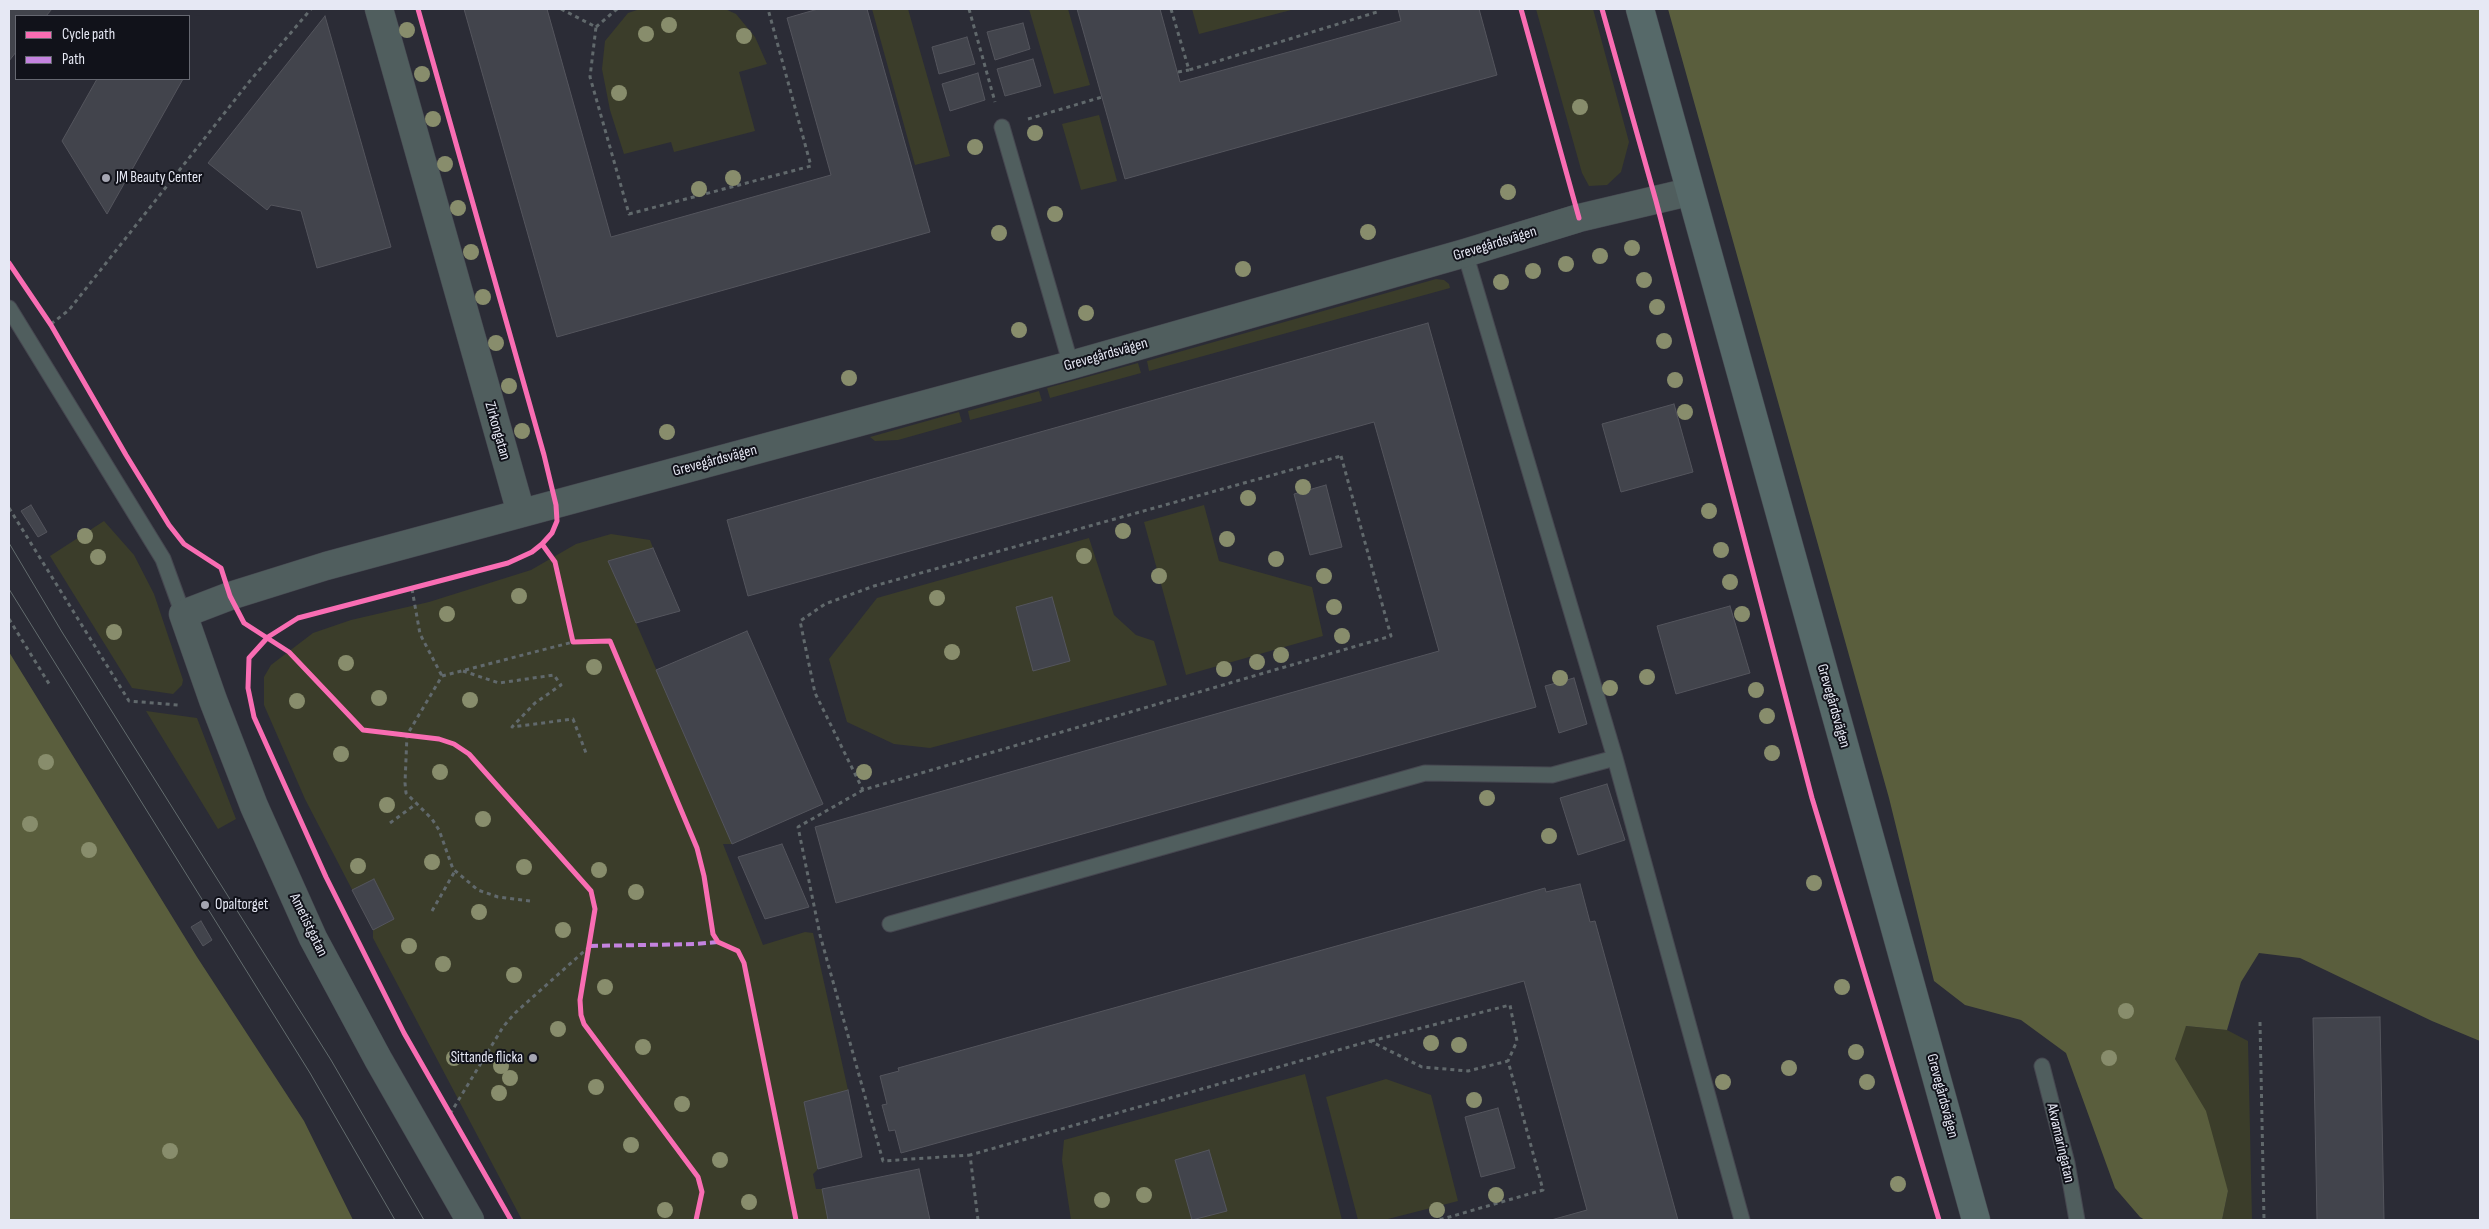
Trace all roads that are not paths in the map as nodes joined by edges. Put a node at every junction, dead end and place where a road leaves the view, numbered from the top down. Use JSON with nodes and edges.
{"nodes":[{"id":1,"x":379,"y":9,"type":"edge"},
{"id":2,"x":1640,"y":9,"type":"edge"},
{"id":3,"x":1002,"y":127,"type":"road end"},
{"id":4,"x":1689,"y":192,"type":"junction"},
{"id":5,"x":1466,"y":253,"type":"junction"},
{"id":6,"x":9,"y":308,"type":"edge"},
{"id":7,"x":1071,"y":365,"type":"junction"},
{"id":8,"x":521,"y":514,"type":"junction"},
{"id":9,"x":183,"y":614,"type":"junction"},
{"id":10,"x":1615,"y":758,"type":"junction"},
{"id":11,"x":890,"y":924,"type":"dead end"},
{"id":12,"x":2042,"y":1066,"type":"dead end"},
{"id":13,"x":470,"y":1220,"type":"edge"},
{"id":14,"x":1742,"y":1220,"type":"edge"},
{"id":15,"x":1976,"y":1220,"type":"edge"},
{"id":16,"x":2076,"y":1220,"type":"edge"}],
"edges":[{"from":1,"to":8,"type":"street","name":"Zirkongatan"},
{"from":2,"to":4,"type":"street","name":"Grevegårdsvägen"},
{"from":3,"to":7,"type":"lane"},
{"from":4,"to":5,"type":"street","name":"Grevegårdsvägen"},
{"from":4,"to":15,"type":"street","name":"Grevegårdsvägen"},
{"from":5,"to":7,"type":"street","name":"Grevegårdsvägen"},
{"from":5,"to":10,"type":"lane"},
{"from":6,"to":9,"type":"lane"},
{"from":7,"to":8,"type":"street","name":"Grevegårdsvägen"},
{"from":8,"to":9,"type":"street"},
{"from":9,"to":13,"type":"street","name":"Ametistgatan"},
{"from":10,"to":11,"type":"lane"},
{"from":10,"to":14,"type":"lane"},
{"from":12,"to":16,"type":"lane","name":"Akvamaringatan"}]}
